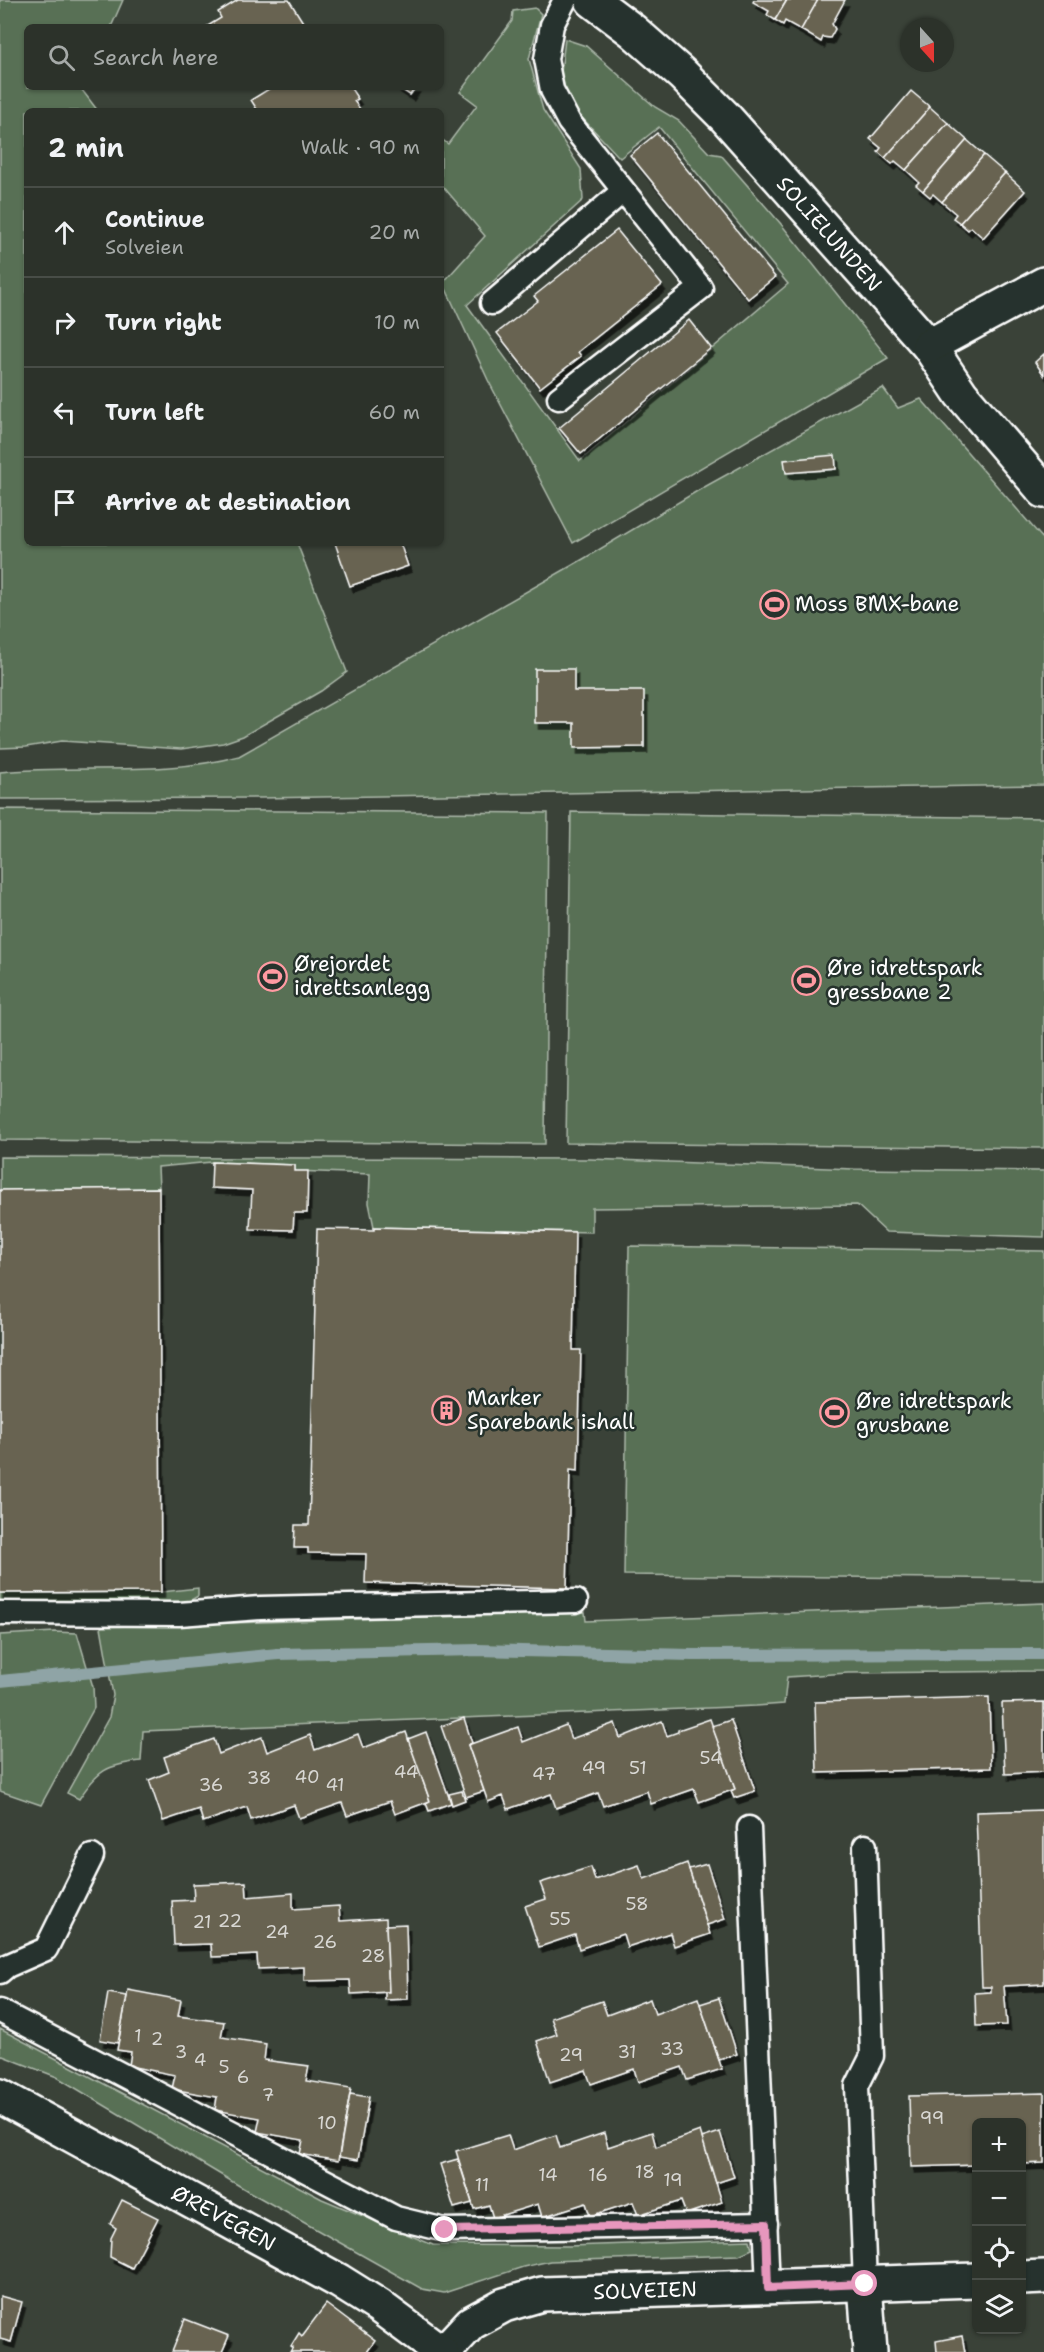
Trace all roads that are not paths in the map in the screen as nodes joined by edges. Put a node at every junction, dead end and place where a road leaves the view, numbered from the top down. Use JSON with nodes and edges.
{"nodes":[{"id":1,"x":565,"y":0,"type":"edge"},
{"id":2,"x":592,"y":0,"type":"edge"},
{"id":3,"x":623,"y":191,"type":"junction"},
{"id":4,"x":1044,"y":284,"type":"edge"},
{"id":5,"x":492,"y":303,"type":"dead end"},
{"id":6,"x":929,"y":346,"type":"junction"},
{"id":7,"x":559,"y":398,"type":"dead end"},
{"id":8,"x":1044,"y":491,"type":"edge"},
{"id":9,"x":576,"y":1601,"type":"dead end"},
{"id":10,"x":0,"y":1613,"type":"edge"},
{"id":11,"x":749,"y":1828,"type":"dead end"},
{"id":12,"x":865,"y":1846,"type":"dead end"},
{"id":13,"x":92,"y":1856,"type":"dead end"},
{"id":14,"x":0,"y":1972,"type":"edge"},
{"id":15,"x":0,"y":2011,"type":"edge"},
{"id":16,"x":0,"y":2096,"type":"edge"},
{"id":17,"x":766,"y":2224,"type":"junction"},
{"id":18,"x":1044,"y":2277,"type":"edge"},
{"id":19,"x":1026,"y":2278,"type":"edge"},
{"id":20,"x":972,"y":2280,"type":"edge"},
{"id":21,"x":865,"y":2284,"type":"junction"},
{"id":22,"x":768,"y":2288,"type":"junction"},
{"id":23,"x":442,"y":2352,"type":"edge"},
{"id":24,"x":870,"y":2352,"type":"edge"}],
"edges":[{"from":1,"to":3,"type":"lane"},
{"from":2,"to":6,"type":"street","name":"SOLIELUNDEN"},
{"from":3,"to":5,"type":"lane"},
{"from":3,"to":7,"type":"lane"},
{"from":4,"to":6,"type":"street"},
{"from":6,"to":8,"type":"street","name":"SOLIELUNDEN"},
{"from":9,"to":10,"type":"lane"},
{"from":11,"to":17,"type":"lane"},
{"from":12,"to":21,"type":"lane"},
{"from":13,"to":14,"type":"lane"},
{"from":15,"to":17,"type":"lane"},
{"from":16,"to":23,"type":"street","name":"ØREVEGEN"},
{"from":17,"to":22,"type":"lane"},
{"from":18,"to":19,"type":"street"},
{"from":20,"to":21,"type":"street","name":"SOLVEIEN"},
{"from":21,"to":22,"type":"street","name":"SOLVEIEN"},
{"from":21,"to":24,"type":"street"},
{"from":22,"to":23,"type":"street","name":"SOLVEIEN"}]}
